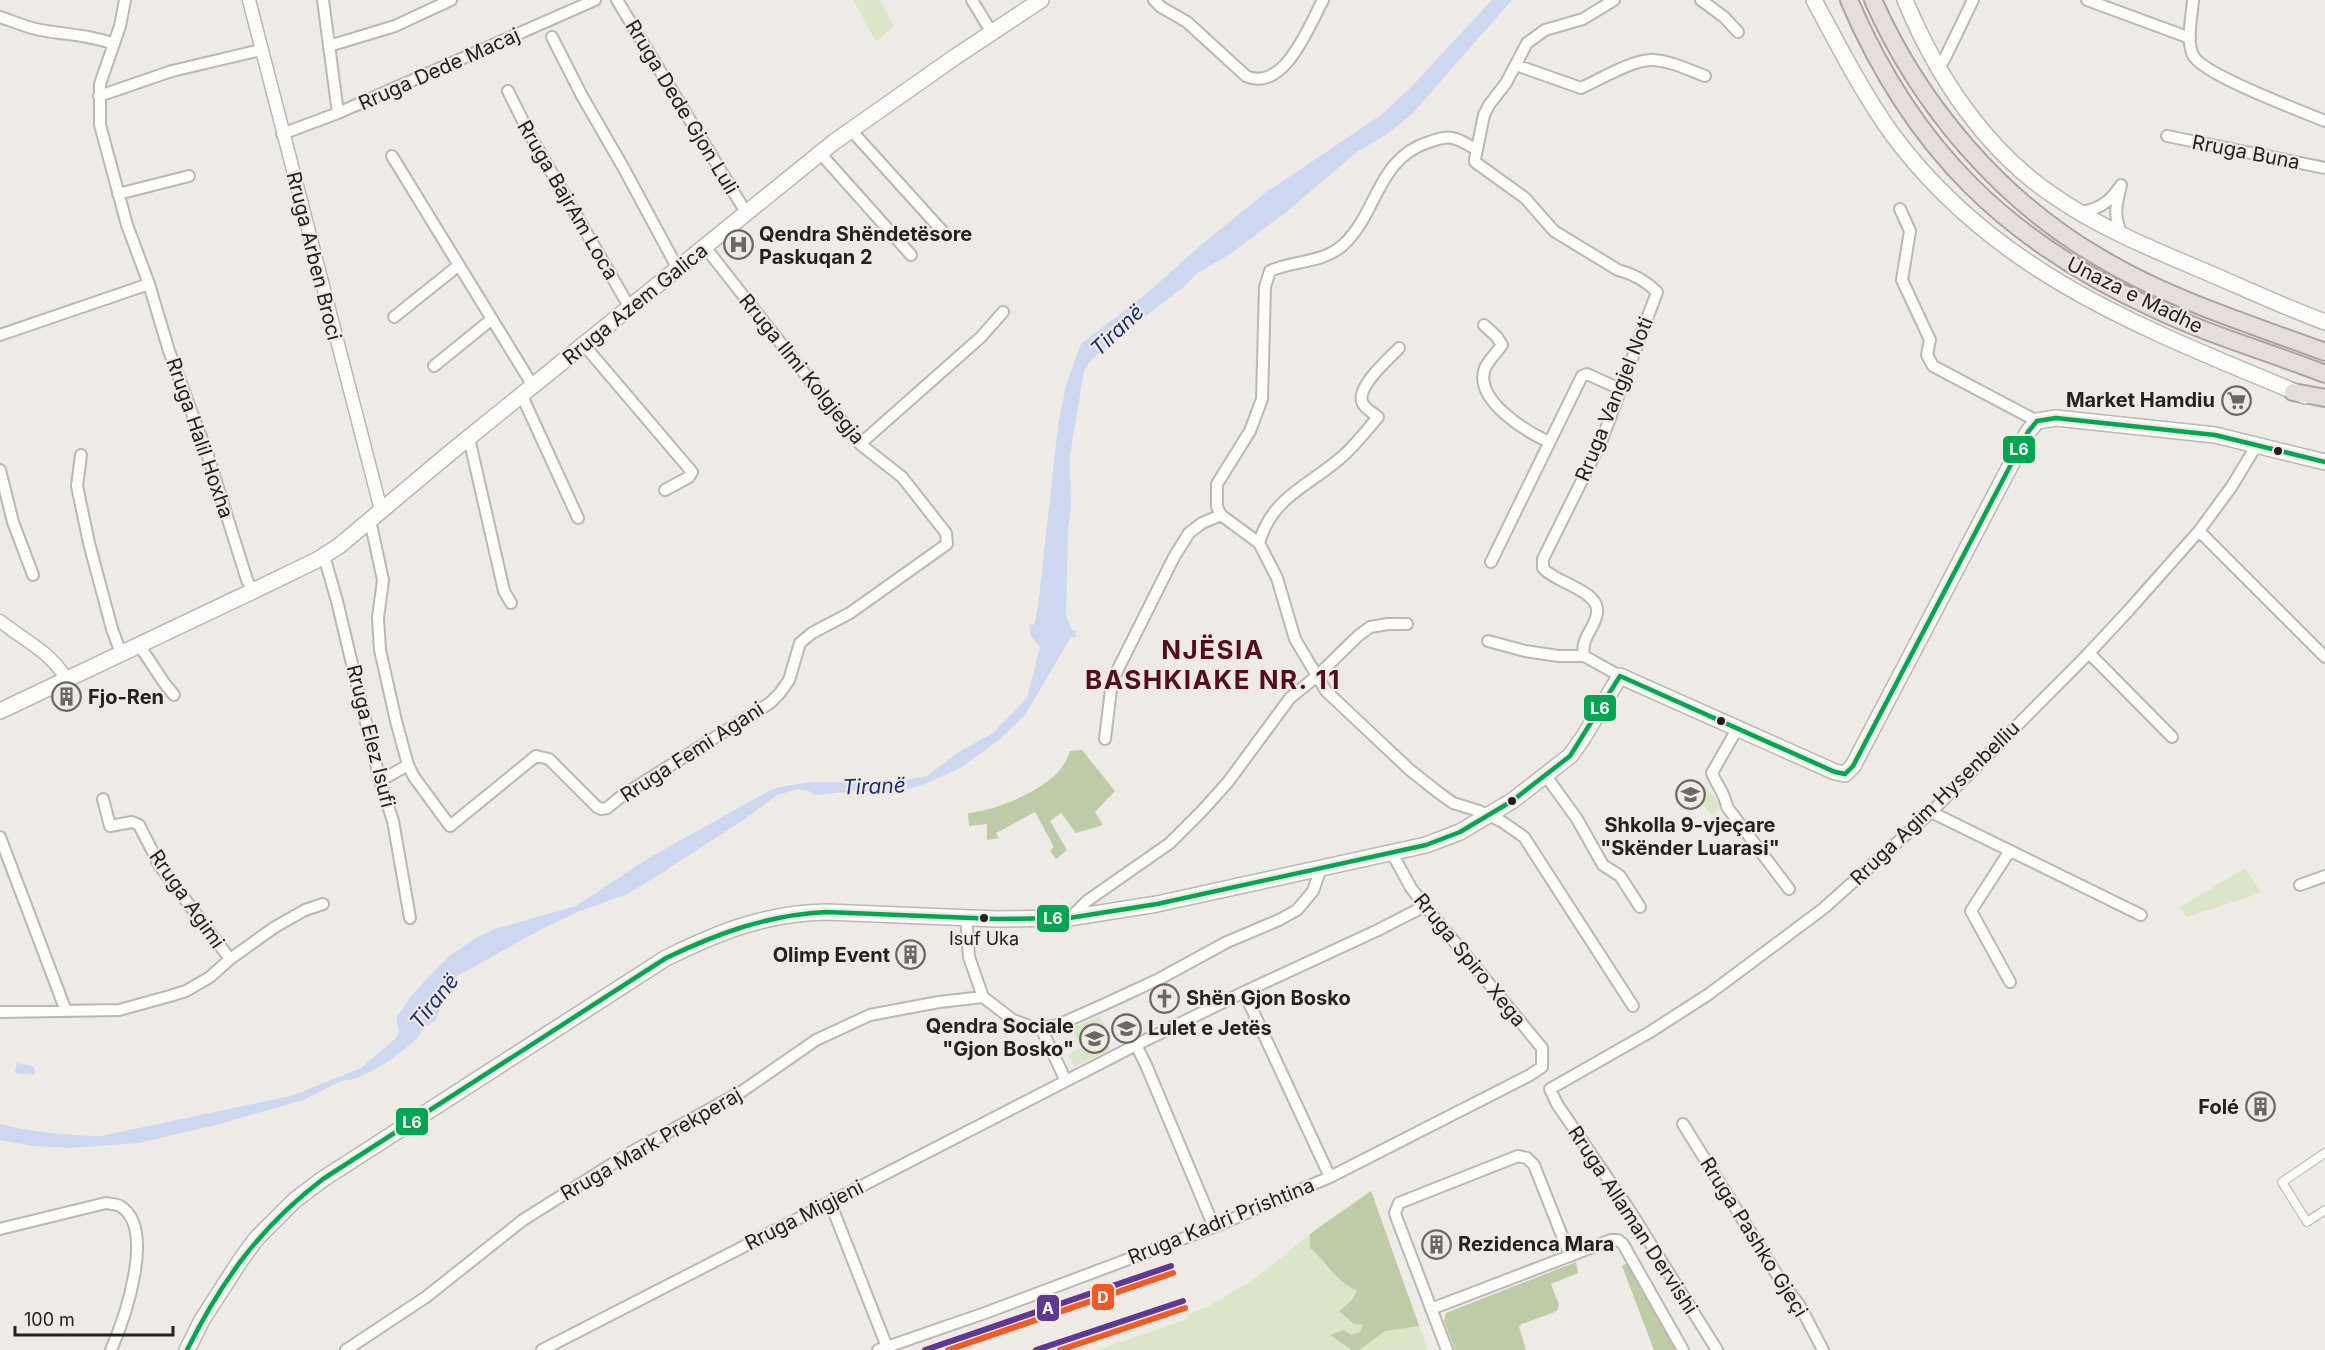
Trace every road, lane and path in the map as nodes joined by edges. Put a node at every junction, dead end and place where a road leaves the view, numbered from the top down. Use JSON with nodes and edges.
{"nodes":[{"id":1,"x":125,"y":0,"type":"edge"},
{"id":2,"x":249,"y":0,"type":"edge"},
{"id":3,"x":323,"y":0,"type":"edge"},
{"id":4,"x":451,"y":0,"type":"edge"},
{"id":5,"x":595,"y":0,"type":"edge"},
{"id":6,"x":617,"y":0,"type":"edge"},
{"id":7,"x":972,"y":0,"type":"edge"},
{"id":8,"x":1041,"y":0,"type":"edge"},
{"id":9,"x":1154,"y":0,"type":"edge"},
{"id":10,"x":1323,"y":0,"type":"edge"},
{"id":11,"x":1614,"y":0,"type":"edge"},
{"id":12,"x":1701,"y":0,"type":"edge"},
{"id":13,"x":1814,"y":0,"type":"edge"},
{"id":14,"x":1849,"y":0,"type":"edge"},
{"id":15,"x":1872,"y":0,"type":"edge"},
{"id":16,"x":1905,"y":0,"type":"edge"},
{"id":17,"x":1973,"y":0,"type":"edge"},
{"id":18,"x":2086,"y":0,"type":"edge"},
{"id":19,"x":2193,"y":0,"type":"edge"},
{"id":20,"x":0,"y":17,"type":"edge"},
{"id":21,"x":992,"y":33,"type":"junction"},
{"id":22,"x":1738,"y":33,"type":"dead end"},
{"id":23,"x":552,"y":37,"type":"dead end"},
{"id":24,"x":2190,"y":38,"type":"junction"},
{"id":25,"x":114,"y":45,"type":"junction"},
{"id":26,"x":329,"y":46,"type":"junction"},
{"id":27,"x":261,"y":50,"type":"junction"},
{"id":28,"x":1516,"y":65,"type":"junction"},
{"id":29,"x":1937,"y":68,"type":"junction"},
{"id":30,"x":1705,"y":76,"type":"dead end"},
{"id":31,"x":508,"y":91,"type":"dead end"},
{"id":32,"x":99,"y":96,"type":"junction"},
{"id":33,"x":338,"y":113,"type":"junction"},
{"id":34,"x":2325,"y":121,"type":"edge"},
{"id":35,"x":850,"y":129,"type":"junction"},
{"id":36,"x":282,"y":134,"type":"junction"},
{"id":37,"x":2167,"y":136,"type":"dead end"},
{"id":38,"x":1477,"y":150,"type":"junction"},
{"id":39,"x":820,"y":153,"type":"junction"},
{"id":40,"x":392,"y":156,"type":"dead end"},
{"id":41,"x":2325,"y":168,"type":"edge"},
{"id":42,"x":189,"y":176,"type":"dead end"},
{"id":43,"x":118,"y":194,"type":"junction"},
{"id":44,"x":1900,"y":209,"type":"dead end"},
{"id":45,"x":2081,"y":212,"type":"junction"},
{"id":46,"x":747,"y":214,"type":"junction"},
{"id":47,"x":945,"y":234,"type":"dead end"},
{"id":48,"x":2122,"y":235,"type":"junction"},
{"id":49,"x":705,"y":247,"type":"junction"},
{"id":50,"x":911,"y":255,"type":"dead end"},
{"id":51,"x":459,"y":265,"type":"junction"},
{"id":52,"x":678,"y":269,"type":"junction"},
{"id":53,"x":149,"y":284,"type":"junction"},
{"id":54,"x":630,"y":308,"type":"junction"},
{"id":55,"x":1003,"y":312,"type":"dead end"},
{"id":56,"x":394,"y":317,"type":"dead end"},
{"id":57,"x":492,"y":319,"type":"junction"},
{"id":58,"x":2325,"y":322,"type":"edge"},
{"id":59,"x":1484,"y":325,"type":"dead end"},
{"id":60,"x":0,"y":334,"type":"edge"},
{"id":61,"x":584,"y":345,"type":"junction"},
{"id":62,"x":1399,"y":348,"type":"dead end"},
{"id":63,"x":2325,"y":352,"type":"edge"},
{"id":64,"x":434,"y":366,"type":"dead end"},
{"id":65,"x":2325,"y":374,"type":"edge"},
{"id":66,"x":1620,"y":390,"type":"junction"},
{"id":67,"x":527,"y":391,"type":"junction"},
{"id":68,"x":2293,"y":392,"type":"junction"},
{"id":69,"x":2325,"y":398,"type":"edge"},
{"id":70,"x":2325,"y":405,"type":"edge"},
{"id":71,"x":2037,"y":421,"type":"junction"},
{"id":72,"x":469,"y":438,"type":"junction"},
{"id":73,"x":1549,"y":442,"type":"junction"},
{"id":74,"x":860,"y":444,"type":"junction"},
{"id":75,"x":2256,"y":446,"type":"junction"},
{"id":76,"x":81,"y":455,"type":"dead end"},
{"id":77,"x":2325,"y":462,"type":"edge"},
{"id":78,"x":0,"y":470,"type":"edge"},
{"id":79,"x":665,"y":490,"type":"dead end"},
{"id":80,"x":375,"y":515,"type":"junction"},
{"id":81,"x":1221,"y":515,"type":"junction"},
{"id":82,"x":578,"y":518,"type":"dead end"},
{"id":83,"x":2199,"y":531,"type":"junction"},
{"id":84,"x":1259,"y":543,"type":"junction"},
{"id":85,"x":324,"y":556,"type":"junction"},
{"id":86,"x":1491,"y":562,"type":"dead end"},
{"id":87,"x":33,"y":575,"type":"dead end"},
{"id":88,"x":253,"y":591,"type":"junction"},
{"id":89,"x":511,"y":603,"type":"dead end"},
{"id":90,"x":0,"y":621,"type":"edge"},
{"id":91,"x":1407,"y":624,"type":"dead end"},
{"id":92,"x":1488,"y":640,"type":"dead end"},
{"id":93,"x":800,"y":643,"type":"joint"},
{"id":94,"x":139,"y":645,"type":"junction"},
{"id":95,"x":122,"y":653,"type":"junction"},
{"id":96,"x":2089,"y":653,"type":"junction"},
{"id":97,"x":1584,"y":656,"type":"junction"},
{"id":98,"x":2325,"y":657,"type":"edge"},
{"id":99,"x":1317,"y":676,"type":"junction"},
{"id":100,"x":1620,"y":676,"type":"junction"},
{"id":101,"x":66,"y":678,"type":"junction"},
{"id":102,"x":174,"y":695,"type":"dead end"},
{"id":103,"x":0,"y":711,"type":"edge"},
{"id":104,"x":1737,"y":729,"type":"junction"},
{"id":105,"x":2172,"y":737,"type":"dead end"},
{"id":106,"x":1105,"y":739,"type":"dead end"},
{"id":107,"x":408,"y":765,"type":"junction"},
{"id":108,"x":1546,"y":776,"type":"junction"},
{"id":109,"x":380,"y":781,"type":"junction"},
{"id":110,"x":104,"y":799,"type":"dead end"},
{"id":111,"x":1931,"y":813,"type":"junction"},
{"id":112,"x":1488,"y":815,"type":"junction"},
{"id":113,"x":0,"y":837,"type":"edge"},
{"id":114,"x":2008,"y":852,"type":"junction"},
{"id":115,"x":1392,"y":853,"type":"junction"},
{"id":116,"x":1321,"y":868,"type":"junction"},
{"id":117,"x":2325,"y":876,"type":"edge"},
{"id":118,"x":2300,"y":885,"type":"dead end"},
{"id":119,"x":1789,"y":889,"type":"dead end"},
{"id":120,"x":323,"y":904,"type":"dead end"},
{"id":121,"x":1425,"y":906,"type":"junction"},
{"id":122,"x":1640,"y":907,"type":"dead end"},
{"id":123,"x":2141,"y":915,"type":"dead end"},
{"id":124,"x":966,"y":917,"type":"junction"},
{"id":125,"x":410,"y":918,"type":"dead end"},
{"id":126,"x":1069,"y":918,"type":"junction"},
{"id":127,"x":230,"y":960,"type":"junction"},
{"id":128,"x":2010,"y":982,"type":"dead end"},
{"id":129,"x":1244,"y":992,"type":"junction"},
{"id":130,"x":983,"y":997,"type":"junction"},
{"id":131,"x":1633,"y":1006,"type":"dead end"},
{"id":132,"x":66,"y":1011,"type":"junction"},
{"id":133,"x":0,"y":1012,"type":"edge"},
{"id":134,"x":1041,"y":1028,"type":"junction"},
{"id":135,"x":1136,"y":1045,"type":"junction"},
{"id":136,"x":1542,"y":1067,"type":"joint"},
{"id":137,"x":1066,"y":1082,"type":"junction"},
{"id":138,"x":1550,"y":1089,"type":"joint"},
{"id":139,"x":1683,"y":1124,"type":"dead end"},
{"id":140,"x":2325,"y":1153,"type":"edge"},
{"id":141,"x":1330,"y":1177,"type":"junction"},
{"id":142,"x":830,"y":1202,"type":"junction"},
{"id":143,"x":2325,"y":1210,"type":"edge"},
{"id":144,"x":1214,"y":1227,"type":"junction"},
{"id":145,"x":0,"y":1229,"type":"edge"},
{"id":146,"x":1570,"y":1256,"type":"junction"},
{"id":147,"x":1431,"y":1309,"type":"junction"},
{"id":148,"x":883,"y":1348,"type":"edge"},
{"id":149,"x":111,"y":1350,"type":"edge"},
{"id":150,"x":187,"y":1350,"type":"edge"},
{"id":151,"x":346,"y":1350,"type":"edge"},
{"id":152,"x":542,"y":1350,"type":"edge"},
{"id":153,"x":1447,"y":1350,"type":"edge"},
{"id":154,"x":1683,"y":1350,"type":"edge"},
{"id":155,"x":1718,"y":1350,"type":"edge"},
{"id":156,"x":1823,"y":1350,"type":"edge"}],
"edges":[{"from":1,"to":25,"type":"street","name":"Rruga Halil Hoxha"},
{"from":2,"to":27,"type":"street","name":"Rruga Arben Broci"},
{"from":3,"to":26,"type":"street"},
{"from":4,"to":26,"type":"street"},
{"from":5,"to":33,"type":"street","name":"Rruga Dede Macaj"},
{"from":6,"to":46,"type":"street","name":"Rruga Dede Gjon Luli"},
{"from":7,"to":21,"type":"street"},
{"from":8,"to":21,"type":"main road","name":"Rruga Azem Galica"},
{"from":9,"to":10,"type":"street"},
{"from":11,"to":28,"type":"street"},
{"from":12,"to":22,"type":"street"},
{"from":13,"to":68,"type":"main road"},
{"from":14,"to":65,"type":"highway","name":"Unaza e Madhe"},
{"from":15,"to":63,"type":"highway","name":"Unaza e Madhe"},
{"from":16,"to":29,"type":"main road"},
{"from":17,"to":29,"type":"street"},
{"from":18,"to":24,"type":"street"},
{"from":19,"to":24,"type":"street"},
{"from":20,"to":25,"type":"street"},
{"from":21,"to":35,"type":"main road","name":"Rruga Azem Galica"},
{"from":23,"to":52,"type":"street"},
{"from":24,"to":34,"type":"street"},
{"from":25,"to":32,"type":"street","name":"Rruga Halil Hoxha"},
{"from":26,"to":33,"type":"street"},
{"from":27,"to":32,"type":"street"},
{"from":27,"to":36,"type":"street","name":"Rruga Arben Broci"},
{"from":28,"to":30,"type":"street"},
{"from":28,"to":38,"type":"street"},
{"from":29,"to":45,"type":"main road"},
{"from":31,"to":54,"type":"street","name":"Rruga BajrAm Loca"},
{"from":32,"to":43,"type":"street","name":"Rruga Halil Hoxha"},
{"from":33,"to":36,"type":"street","name":"Rruga Dede Macaj"},
{"from":35,"to":39,"type":"main road","name":"Rruga Azem Galica"},
{"from":35,"to":47,"type":"street"},
{"from":36,"to":80,"type":"street","name":"Rruga Arben Broci"},
{"from":37,"to":41,"type":"street","name":"Rruga Buna"},
{"from":38,"to":66,"type":"street","name":"Rruga Vangjel Noti"},
{"from":38,"to":81,"type":"street"},
{"from":39,"to":46,"type":"main road","name":"Rruga Azem Galica"},
{"from":39,"to":50,"type":"street"},
{"from":40,"to":51,"type":"street"},
{"from":42,"to":43,"type":"street"},
{"from":43,"to":53,"type":"street","name":"Rruga Halil Hoxha"},
{"from":44,"to":71,"type":"street"},
{"from":45,"to":48,"type":"main road"},
{"from":45,"to":48,"type":"street"},
{"from":46,"to":49,"type":"main road","name":"Rruga Azem Galica"},
{"from":48,"to":58,"type":"main road"},
{"from":49,"to":52,"type":"main road","name":"Rruga Azem Galica"},
{"from":49,"to":74,"type":"street","name":"Rruga Ilmi Kolgjegja"},
{"from":51,"to":56,"type":"street"},
{"from":51,"to":57,"type":"street"},
{"from":52,"to":54,"type":"main road","name":"Rruga Azem Galica"},
{"from":53,"to":60,"type":"street"},
{"from":53,"to":88,"type":"street","name":"Rruga Halil Hoxha"},
{"from":54,"to":61,"type":"main road","name":"Rruga Azem Galica"},
{"from":55,"to":74,"type":"street"},
{"from":57,"to":64,"type":"street"},
{"from":57,"to":67,"type":"street"},
{"from":59,"to":73,"type":"street"},
{"from":61,"to":67,"type":"main road","name":"Rruga Azem Galica"},
{"from":61,"to":79,"type":"street"},
{"from":62,"to":84,"type":"street"},
{"from":66,"to":73,"type":"street"},
{"from":66,"to":97,"type":"street","name":"Rruga Vangjel Noti"},
{"from":67,"to":72,"type":"main road","name":"Rruga Azem Galica"},
{"from":67,"to":82,"type":"street"},
{"from":68,"to":69,"type":"highway"},
{"from":68,"to":70,"type":"main road"},
{"from":71,"to":75,"type":"main road"},
{"from":71,"to":104,"type":"main road"},
{"from":72,"to":80,"type":"main road","name":"Rruga Azem Galica"},
{"from":72,"to":89,"type":"street"},
{"from":73,"to":86,"type":"street"},
{"from":74,"to":93,"type":"street","name":"Rruga Ilmi Kolgjegja"},
{"from":75,"to":77,"type":"main road"},
{"from":75,"to":83,"type":"street","name":"Rruga Agim Hysenbelliu"},
{"from":76,"to":95,"type":"street"},
{"from":78,"to":87,"type":"street"},
{"from":80,"to":85,"type":"main road"},
{"from":80,"to":107,"type":"street"},
{"from":81,"to":84,"type":"street"},
{"from":81,"to":106,"type":"street"},
{"from":83,"to":96,"type":"street","name":"Rruga Agim Hysenbelliu"},
{"from":83,"to":98,"type":"street"},
{"from":84,"to":99,"type":"street"},
{"from":85,"to":88,"type":"main road"},
{"from":85,"to":109,"type":"street","name":"Rruga Elez Isufi"},
{"from":88,"to":94,"type":"main road"},
{"from":90,"to":101,"type":"street"},
{"from":91,"to":99,"type":"street"},
{"from":92,"to":97,"type":"street"},
{"from":93,"to":107,"type":"street","name":"Rruga Femi Agani"},
{"from":94,"to":95,"type":"main road"},
{"from":94,"to":102,"type":"street"},
{"from":95,"to":101,"type":"main road"},
{"from":96,"to":105,"type":"street"},
{"from":96,"to":111,"type":"street","name":"Rruga Agim Hysenbelliu"},
{"from":97,"to":100,"type":"street"},
{"from":99,"to":112,"type":"street"},
{"from":99,"to":126,"type":"street"},
{"from":100,"to":104,"type":"main road"},
{"from":100,"to":108,"type":"main road"},
{"from":101,"to":103,"type":"main road"},
{"from":104,"to":119,"type":"street"},
{"from":107,"to":109,"type":"street"},
{"from":108,"to":112,"type":"main road"},
{"from":108,"to":122,"type":"street"},
{"from":109,"to":125,"type":"street","name":"Rruga Elez Isufi"},
{"from":110,"to":127,"type":"street","name":"Rruga Agimi"},
{"from":111,"to":114,"type":"street"},
{"from":111,"to":138,"type":"street","name":"Rruga Agim Hysenbelliu"},
{"from":112,"to":115,"type":"main road"},
{"from":112,"to":131,"type":"street"},
{"from":113,"to":132,"type":"street"},
{"from":114,"to":123,"type":"street"},
{"from":114,"to":128,"type":"street"},
{"from":115,"to":116,"type":"main road"},
{"from":115,"to":121,"type":"street","name":"Rruga Spiro Xega"},
{"from":116,"to":126,"type":"main road"},
{"from":116,"to":134,"type":"street"},
{"from":117,"to":118,"type":"street"},
{"from":120,"to":127,"type":"street"},
{"from":121,"to":129,"type":"street","name":"Rruga Migjeni"},
{"from":121,"to":136,"type":"street","name":"Rruga Spiro Xega"},
{"from":124,"to":126,"type":"main road"},
{"from":124,"to":130,"type":"street"},
{"from":124,"to":150,"type":"main road"},
{"from":127,"to":132,"type":"street"},
{"from":129,"to":135,"type":"street","name":"Rruga Migjeni"},
{"from":129,"to":141,"type":"street"},
{"from":130,"to":134,"type":"street"},
{"from":130,"to":151,"type":"street","name":"Rruga Mark Prekperaj"},
{"from":132,"to":133,"type":"street"},
{"from":134,"to":137,"type":"street"},
{"from":135,"to":137,"type":"street","name":"Rruga Migjeni"},
{"from":135,"to":144,"type":"street"},
{"from":136,"to":141,"type":"street","name":"Rruga Kadri Prishtina"},
{"from":137,"to":142,"type":"street","name":"Rruga Migjeni"},
{"from":138,"to":155,"type":"street","name":"Rruga Allaman Dervishi"},
{"from":139,"to":156,"type":"street","name":"Rruga Pashko Gjeçi"},
{"from":140,"to":143,"type":"street"},
{"from":141,"to":144,"type":"street","name":"Rruga Kadri Prishtina"},
{"from":142,"to":148,"type":"street","name":"Rruga Kadri Prishtina"},
{"from":142,"to":152,"type":"street","name":"Rruga Migjeni"},
{"from":144,"to":148,"type":"street","name":"Rruga Kadri Prishtina"},
{"from":145,"to":149,"type":"street"},
{"from":146,"to":147,"type":"street"},
{"from":146,"to":147,"type":"street"},
{"from":146,"to":154,"type":"street"},
{"from":147,"to":153,"type":"street"}]}
